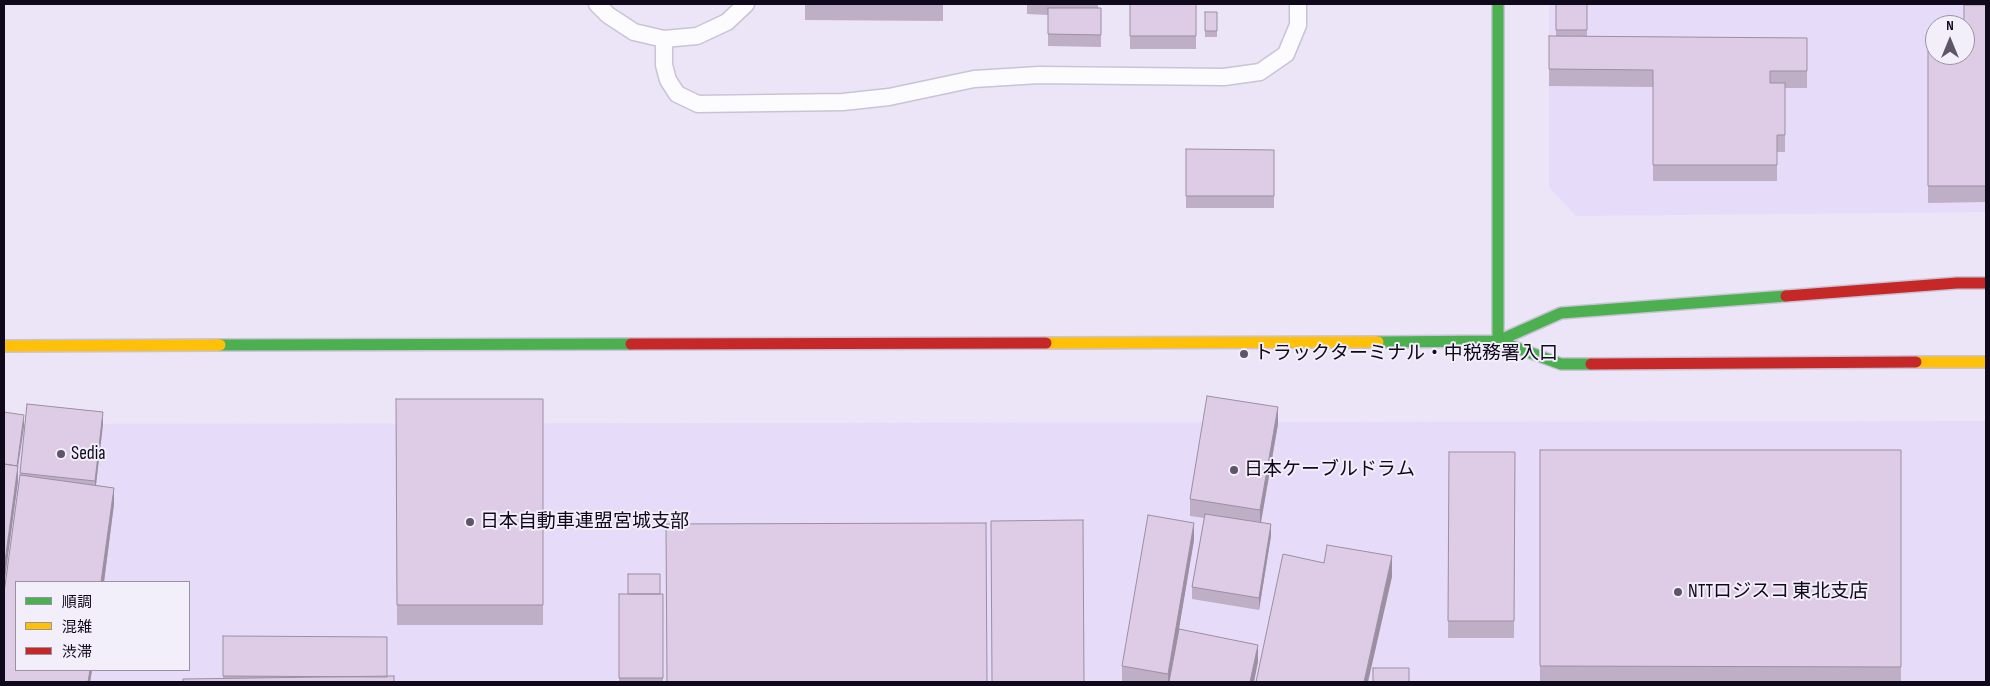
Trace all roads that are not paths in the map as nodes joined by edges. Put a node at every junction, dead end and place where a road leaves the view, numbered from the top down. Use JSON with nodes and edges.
{"nodes":[{"id":1,"x":598,"y":4,"type":"edge"},
{"id":2,"x":746,"y":4,"type":"edge"},
{"id":3,"x":1298,"y":4,"type":"edge"},
{"id":4,"x":1498,"y":4,"type":"edge"},
{"id":5,"x":664,"y":39,"type":"junction"},
{"id":6,"x":1986,"y":283,"type":"edge"},
{"id":7,"x":1498,"y":341,"type":"junction"},
{"id":8,"x":4,"y":346,"type":"edge"},
{"id":9,"x":1986,"y":362,"type":"edge"}],
"edges":[{"from":1,"to":5,"type":"lane"},
{"from":2,"to":5,"type":"lane"},
{"from":3,"to":5,"type":"lane"},
{"from":4,"to":7,"type":"street"},
{"from":6,"to":7,"type":"street"},
{"from":7,"to":8,"type":"street"},
{"from":7,"to":9,"type":"street"}]}
